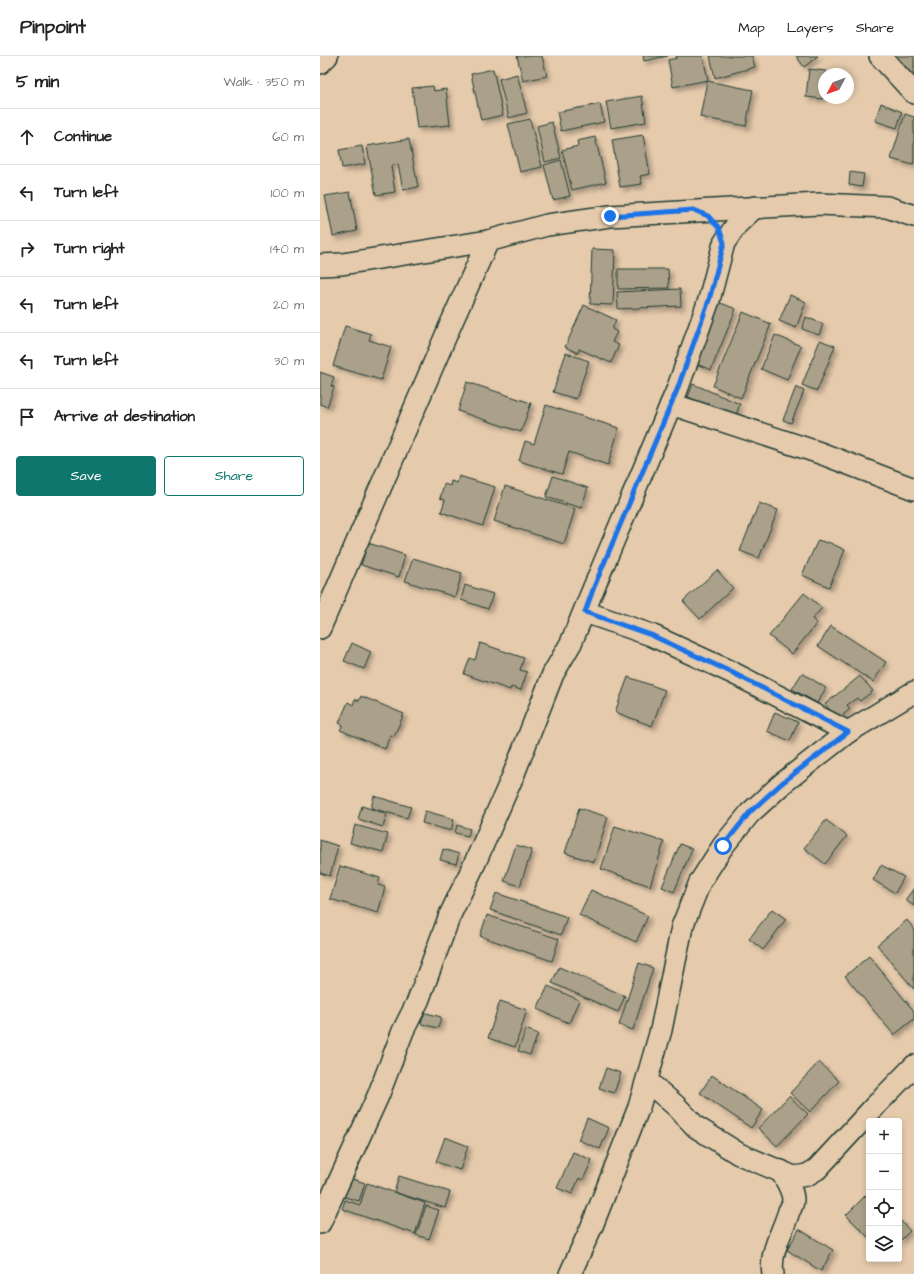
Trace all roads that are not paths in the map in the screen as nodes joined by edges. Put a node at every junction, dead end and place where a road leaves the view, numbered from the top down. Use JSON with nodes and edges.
{"nodes":[{"id":1,"x":327,"y":56,"type":"edge"},
{"id":2,"x":880,"y":56,"type":"edge"},
{"id":3,"x":320,"y":63,"type":"edge"},
{"id":4,"x":914,"y":93,"type":"edge"},
{"id":5,"x":755,"y":207,"type":"junction"},
{"id":6,"x":694,"y":210,"type":"junction"},
{"id":7,"x":914,"y":216,"type":"edge"},
{"id":8,"x":488,"y":241,"type":"junction"},
{"id":9,"x":724,"y":243,"type":"junction"},
{"id":10,"x":320,"y":265,"type":"edge"},
{"id":11,"x":671,"y":404,"type":"junction"},
{"id":12,"x":914,"y":489,"type":"edge"},
{"id":13,"x":585,"y":612,"type":"junction"},
{"id":14,"x":320,"y":628,"type":"edge"},
{"id":15,"x":914,"y":692,"type":"edge"},
{"id":16,"x":848,"y":732,"type":"junction"},
{"id":17,"x":914,"y":1066,"type":"edge"},
{"id":18,"x":647,"y":1081,"type":"junction"},
{"id":19,"x":781,"y":1171,"type":"junction"},
{"id":20,"x":320,"y":1223,"type":"edge"},
{"id":21,"x":570,"y":1274,"type":"edge"},
{"id":22,"x":773,"y":1274,"type":"edge"}],
"edges":[{"from":1,"to":3,"type":"street"},
{"from":2,"to":4,"type":"street"},
{"from":5,"to":6,"type":"street"},
{"from":5,"to":7,"type":"street"},
{"from":5,"to":9,"type":"street"},
{"from":6,"to":8,"type":"street"},
{"from":6,"to":9,"type":"street"},
{"from":8,"to":10,"type":"street"},
{"from":8,"to":14,"type":"street"},
{"from":9,"to":11,"type":"street"},
{"from":11,"to":12,"type":"street"},
{"from":11,"to":13,"type":"street"},
{"from":13,"to":16,"type":"street"},
{"from":13,"to":20,"type":"street"},
{"from":15,"to":16,"type":"street"},
{"from":16,"to":18,"type":"street"},
{"from":17,"to":19,"type":"street"},
{"from":18,"to":19,"type":"street"},
{"from":18,"to":21,"type":"street"},
{"from":19,"to":22,"type":"street"}]}
